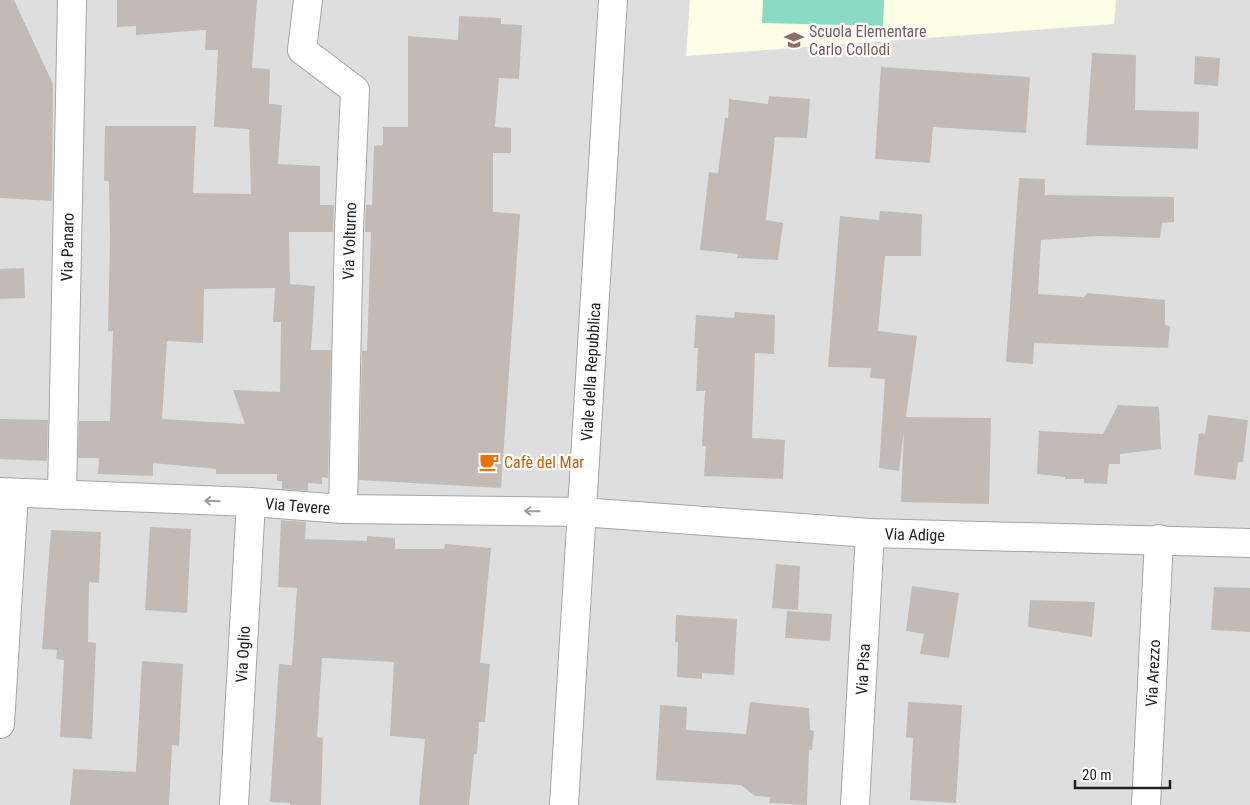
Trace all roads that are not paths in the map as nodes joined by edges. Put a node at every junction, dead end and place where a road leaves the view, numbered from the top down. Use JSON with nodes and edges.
{"nodes":[{"id":1,"x":72,"y":0,"type":"edge"},
{"id":2,"x":308,"y":0,"type":"edge"},
{"id":3,"x":613,"y":0,"type":"edge"},
{"id":4,"x":7,"y":492,"type":"edge"},
{"id":5,"x":62,"y":495,"type":"junction"},
{"id":6,"x":252,"y":502,"type":"junction"},
{"id":7,"x":343,"y":509,"type":"junction"},
{"id":8,"x":580,"y":512,"type":"junction"},
{"id":9,"x":870,"y":533,"type":"junction"},
{"id":10,"x":1159,"y":539,"type":"junction"},
{"id":11,"x":1250,"y":543,"type":"edge"},
{"id":12,"x":0,"y":724,"type":"edge"},
{"id":13,"x":234,"y":805,"type":"edge"},
{"id":14,"x":564,"y":805,"type":"edge"},
{"id":15,"x":855,"y":805,"type":"edge"},
{"id":16,"x":1146,"y":805,"type":"edge"}],
"edges":[{"from":1,"to":5,"type":"street","name":"Via Panaro"},
{"from":2,"to":7,"type":"street","name":"Via Volturno"},
{"from":3,"to":8,"type":"street","name":"Viale della Repubblica"},
{"from":4,"to":5,"type":"street","name":"Via Tevere"},
{"from":4,"to":12,"type":"street","name":"Via Tevere"},
{"from":6,"to":5,"type":"street","name":"Via Tevere","one_way":true},
{"from":6,"to":7,"type":"street","name":"Via Tevere"},
{"from":6,"to":13,"type":"street","name":"Via Oglio"},
{"from":8,"to":7,"type":"street","name":"Via Tevere","one_way":true},
{"from":8,"to":9,"type":"street","name":"Via Adige"},
{"from":8,"to":14,"type":"street","name":"Viale della Repubblica"},
{"from":9,"to":10,"type":"street","name":"Via Adige"},
{"from":9,"to":15,"type":"street","name":"Via Pisa"},
{"from":10,"to":11,"type":"street","name":"Via Adige"},
{"from":10,"to":16,"type":"street","name":"Via Arezzo"}]}
